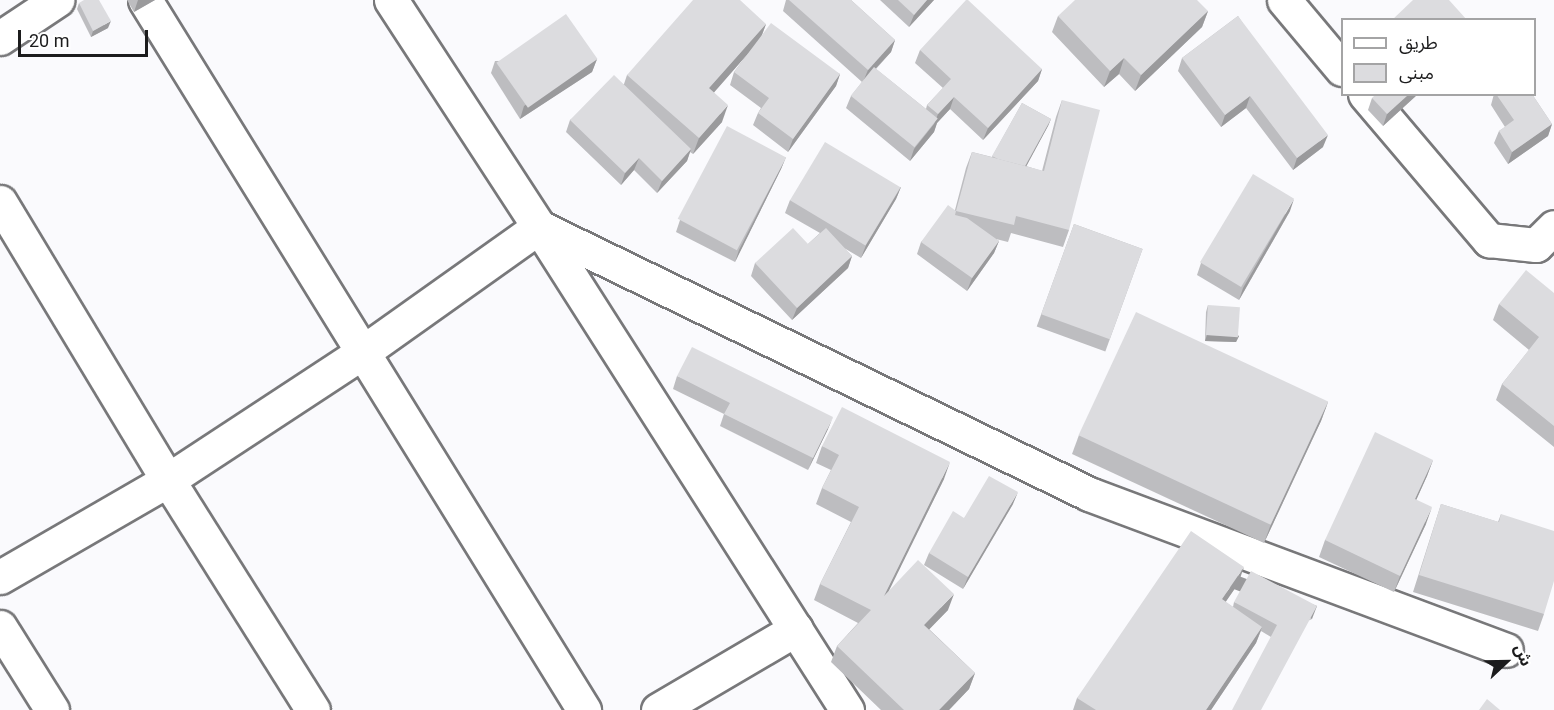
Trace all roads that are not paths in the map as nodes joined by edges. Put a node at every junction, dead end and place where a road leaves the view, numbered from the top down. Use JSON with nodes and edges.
{"nodes":[{"id":1,"x":57,"y":0,"type":"edge"},
{"id":2,"x":145,"y":0,"type":"edge"},
{"id":3,"x":391,"y":0,"type":"edge"},
{"id":4,"x":1284,"y":0,"type":"edge"},
{"id":5,"x":0,"y":38,"type":"edge"},
{"id":6,"x":1341,"y":68,"type":"edge"},
{"id":7,"x":1367,"y":96,"type":"edge"},
{"id":8,"x":0,"y":201,"type":"edge"},
{"id":9,"x":1554,"y":226,"type":"edge"},
{"id":10,"x":539,"y":227,"type":"junction"},
{"id":11,"x":363,"y":352,"type":"junction"},
{"id":12,"x":168,"y":480,"type":"junction"},
{"id":13,"x":0,"y":577,"type":"edge"},
{"id":14,"x":0,"y":627,"type":"edge"},
{"id":15,"x":796,"y":629,"type":"junction"},
{"id":16,"x":1506,"y":650,"type":"dead end"},
{"id":17,"x":52,"y":710,"type":"edge"},
{"id":18,"x":314,"y":710,"type":"edge"},
{"id":19,"x":584,"y":710,"type":"edge"},
{"id":20,"x":658,"y":710,"type":"edge"},
{"id":21,"x":847,"y":710,"type":"edge"}],
"edges":[{"from":1,"to":5,"type":"street"},
{"from":2,"to":11,"type":"street"},
{"from":3,"to":10,"type":"street"},
{"from":4,"to":6,"type":"street"},
{"from":7,"to":9,"type":"street"},
{"from":8,"to":12,"type":"street"},
{"from":10,"to":11,"type":"street"},
{"from":10,"to":15,"type":"street"},
{"from":10,"to":16,"type":"street"},
{"from":11,"to":12,"type":"street"},
{"from":11,"to":19,"type":"street"},
{"from":12,"to":13,"type":"street"},
{"from":12,"to":18,"type":"street"},
{"from":14,"to":17,"type":"street"},
{"from":15,"to":20,"type":"street"},
{"from":15,"to":21,"type":"street"}]}
